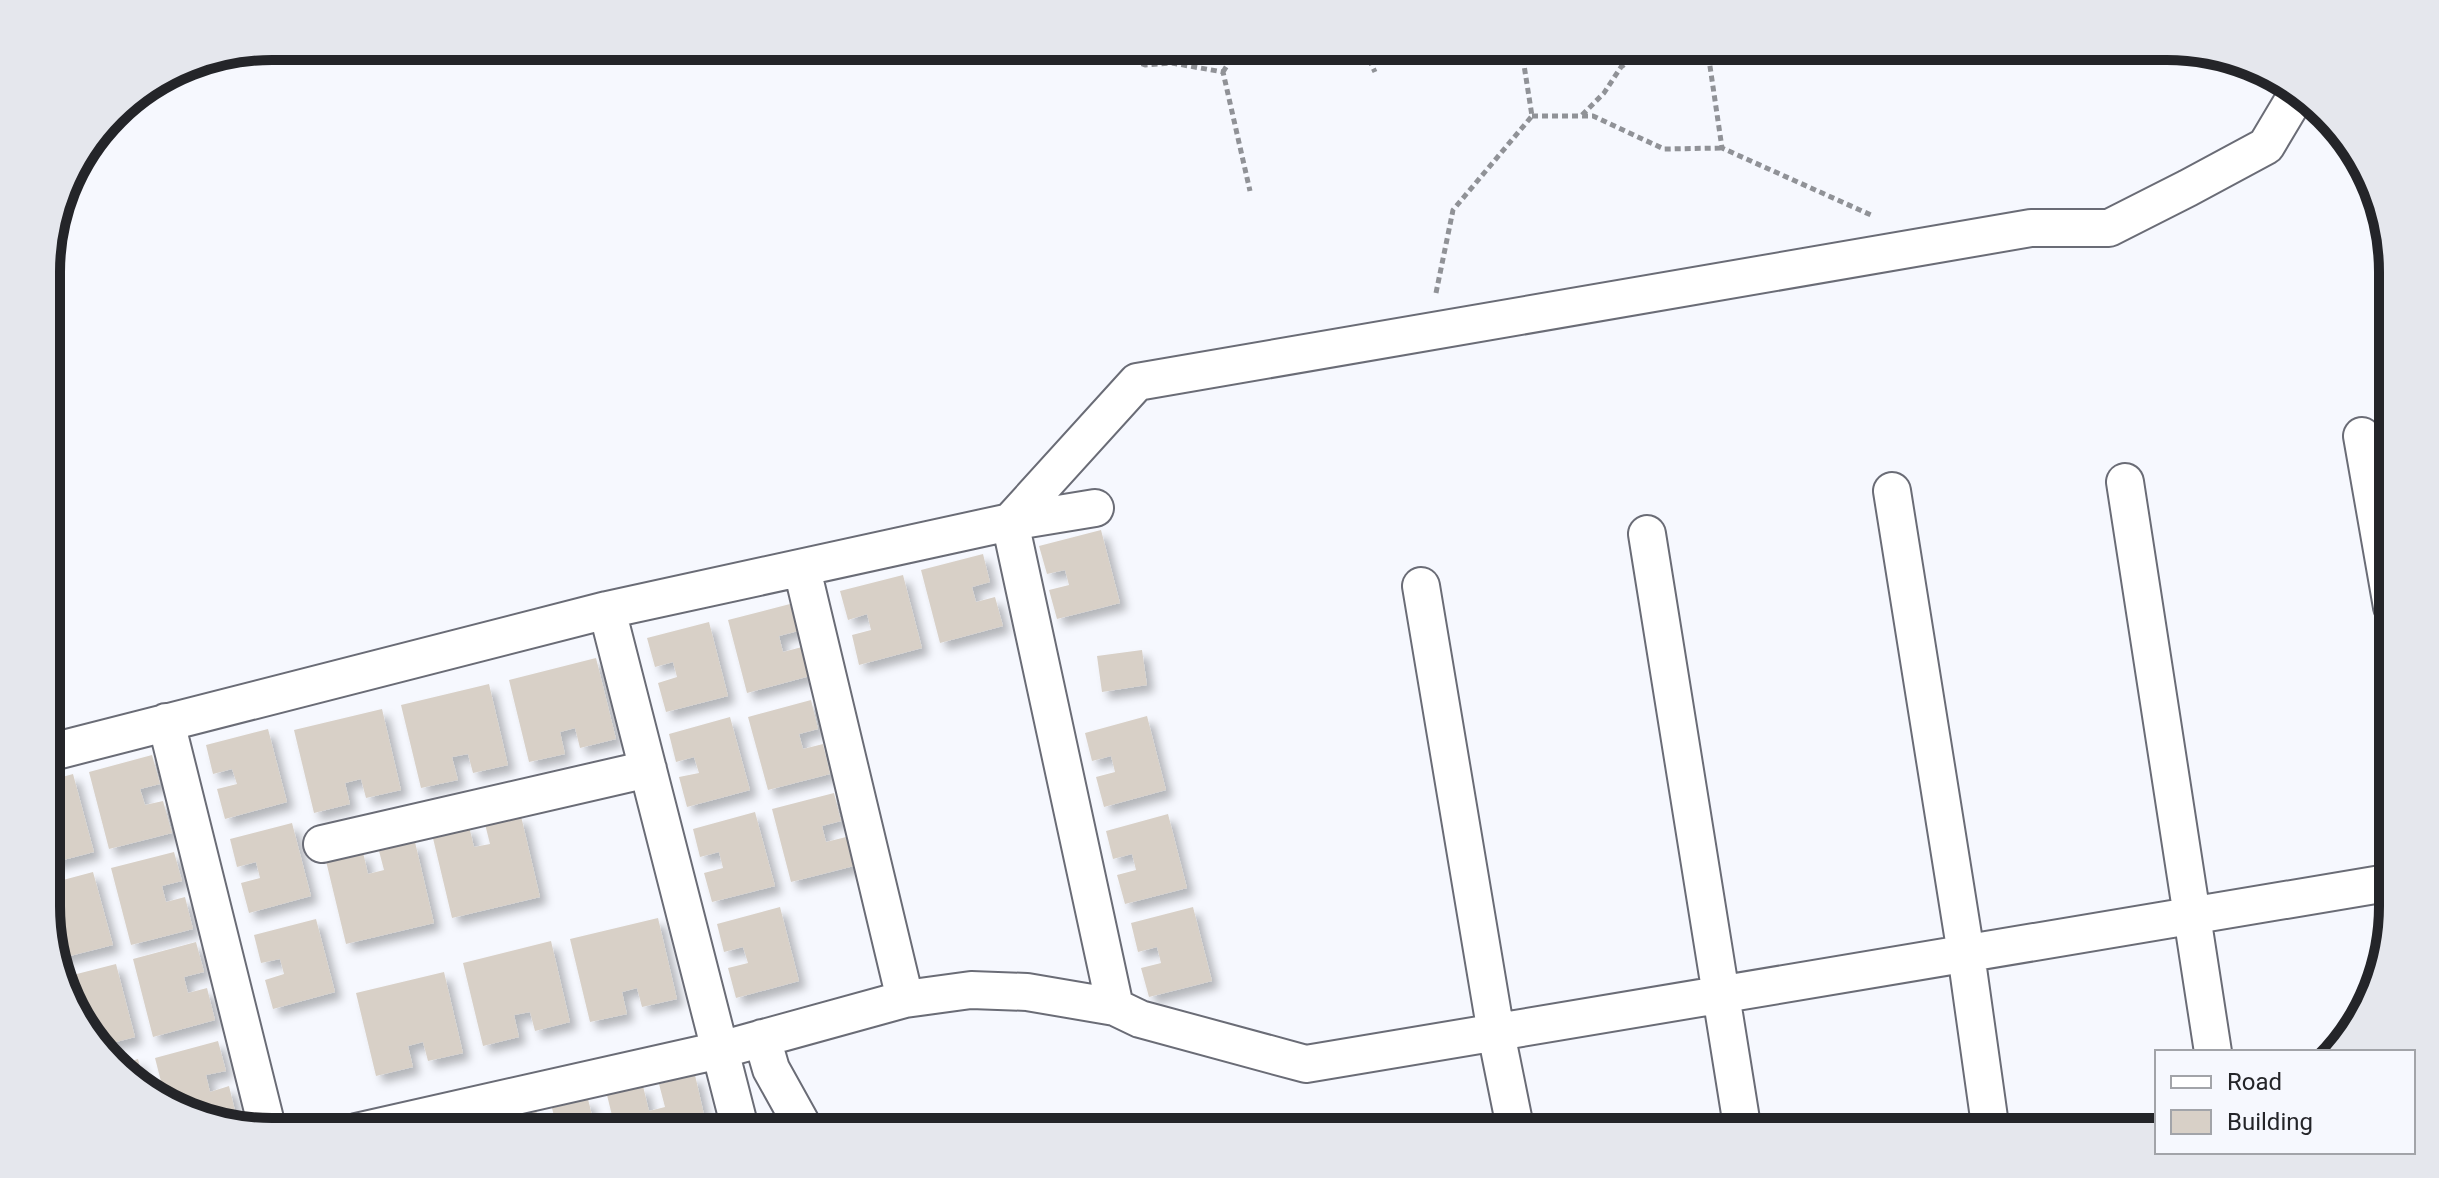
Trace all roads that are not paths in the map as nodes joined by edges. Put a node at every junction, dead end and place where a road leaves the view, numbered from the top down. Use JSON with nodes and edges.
{"nodes":[{"id":1,"x":2292,"y":102,"type":"edge"},
{"id":2,"x":2362,"y":436,"type":"dead end"},
{"id":3,"x":2125,"y":482,"type":"dead end"},
{"id":4,"x":1892,"y":491,"type":"dead end"},
{"id":5,"x":1095,"y":508,"type":"dead end"},
{"id":6,"x":1010,"y":522,"type":"junction"},
{"id":7,"x":2379,"y":533,"type":"edge"},
{"id":8,"x":1647,"y":534,"type":"dead end"},
{"id":9,"x":802,"y":569,"type":"junction"},
{"id":10,"x":1421,"y":586,"type":"dead end"},
{"id":11,"x":607,"y":610,"type":"junction"},
{"id":12,"x":166,"y":722,"type":"junction"},
{"id":13,"x":60,"y":750,"type":"edge"},
{"id":14,"x":648,"y":769,"type":"junction"},
{"id":15,"x":322,"y":844,"type":"dead end"},
{"id":16,"x":2379,"y":884,"type":"edge"},
{"id":17,"x":2193,"y":916,"type":"junction"},
{"id":18,"x":1966,"y":954,"type":"junction"},
{"id":19,"x":1722,"y":995,"type":"junction"},
{"id":20,"x":905,"y":999,"type":"junction"},
{"id":21,"x":1115,"y":1007,"type":"junction"},
{"id":22,"x":1496,"y":1033,"type":"junction"},
{"id":23,"x":762,"y":1038,"type":"junction"},
{"id":24,"x":720,"y":1050,"type":"junction"},
{"id":25,"x":2213,"y":1050,"type":"edge"},
{"id":26,"x":265,"y":1117,"type":"edge"},
{"id":27,"x":418,"y":1118,"type":"edge"},
{"id":28,"x":737,"y":1118,"type":"edge"},
{"id":29,"x":798,"y":1118,"type":"edge"},
{"id":30,"x":1513,"y":1118,"type":"edge"},
{"id":31,"x":1741,"y":1118,"type":"edge"},
{"id":32,"x":1989,"y":1118,"type":"edge"}],
"edges":[{"from":1,"to":6,"type":"street"},
{"from":2,"to":7,"type":"street"},
{"from":3,"to":17,"type":"street"},
{"from":4,"to":18,"type":"street"},
{"from":5,"to":6,"type":"street"},
{"from":6,"to":9,"type":"street"},
{"from":6,"to":21,"type":"street"},
{"from":8,"to":19,"type":"street"},
{"from":9,"to":11,"type":"street"},
{"from":9,"to":20,"type":"street"},
{"from":10,"to":22,"type":"street"},
{"from":11,"to":12,"type":"street"},
{"from":11,"to":14,"type":"street"},
{"from":12,"to":13,"type":"street"},
{"from":12,"to":26,"type":"street"},
{"from":14,"to":15,"type":"street"},
{"from":14,"to":24,"type":"street"},
{"from":16,"to":17,"type":"street"},
{"from":17,"to":18,"type":"street"},
{"from":17,"to":25,"type":"street"},
{"from":18,"to":19,"type":"street"},
{"from":18,"to":32,"type":"street"},
{"from":19,"to":22,"type":"street"},
{"from":19,"to":31,"type":"street"},
{"from":20,"to":21,"type":"street"},
{"from":20,"to":23,"type":"street"},
{"from":21,"to":22,"type":"street"},
{"from":22,"to":30,"type":"street"},
{"from":23,"to":24,"type":"street"},
{"from":23,"to":29,"type":"street"},
{"from":24,"to":27,"type":"street"},
{"from":24,"to":28,"type":"street"}]}
